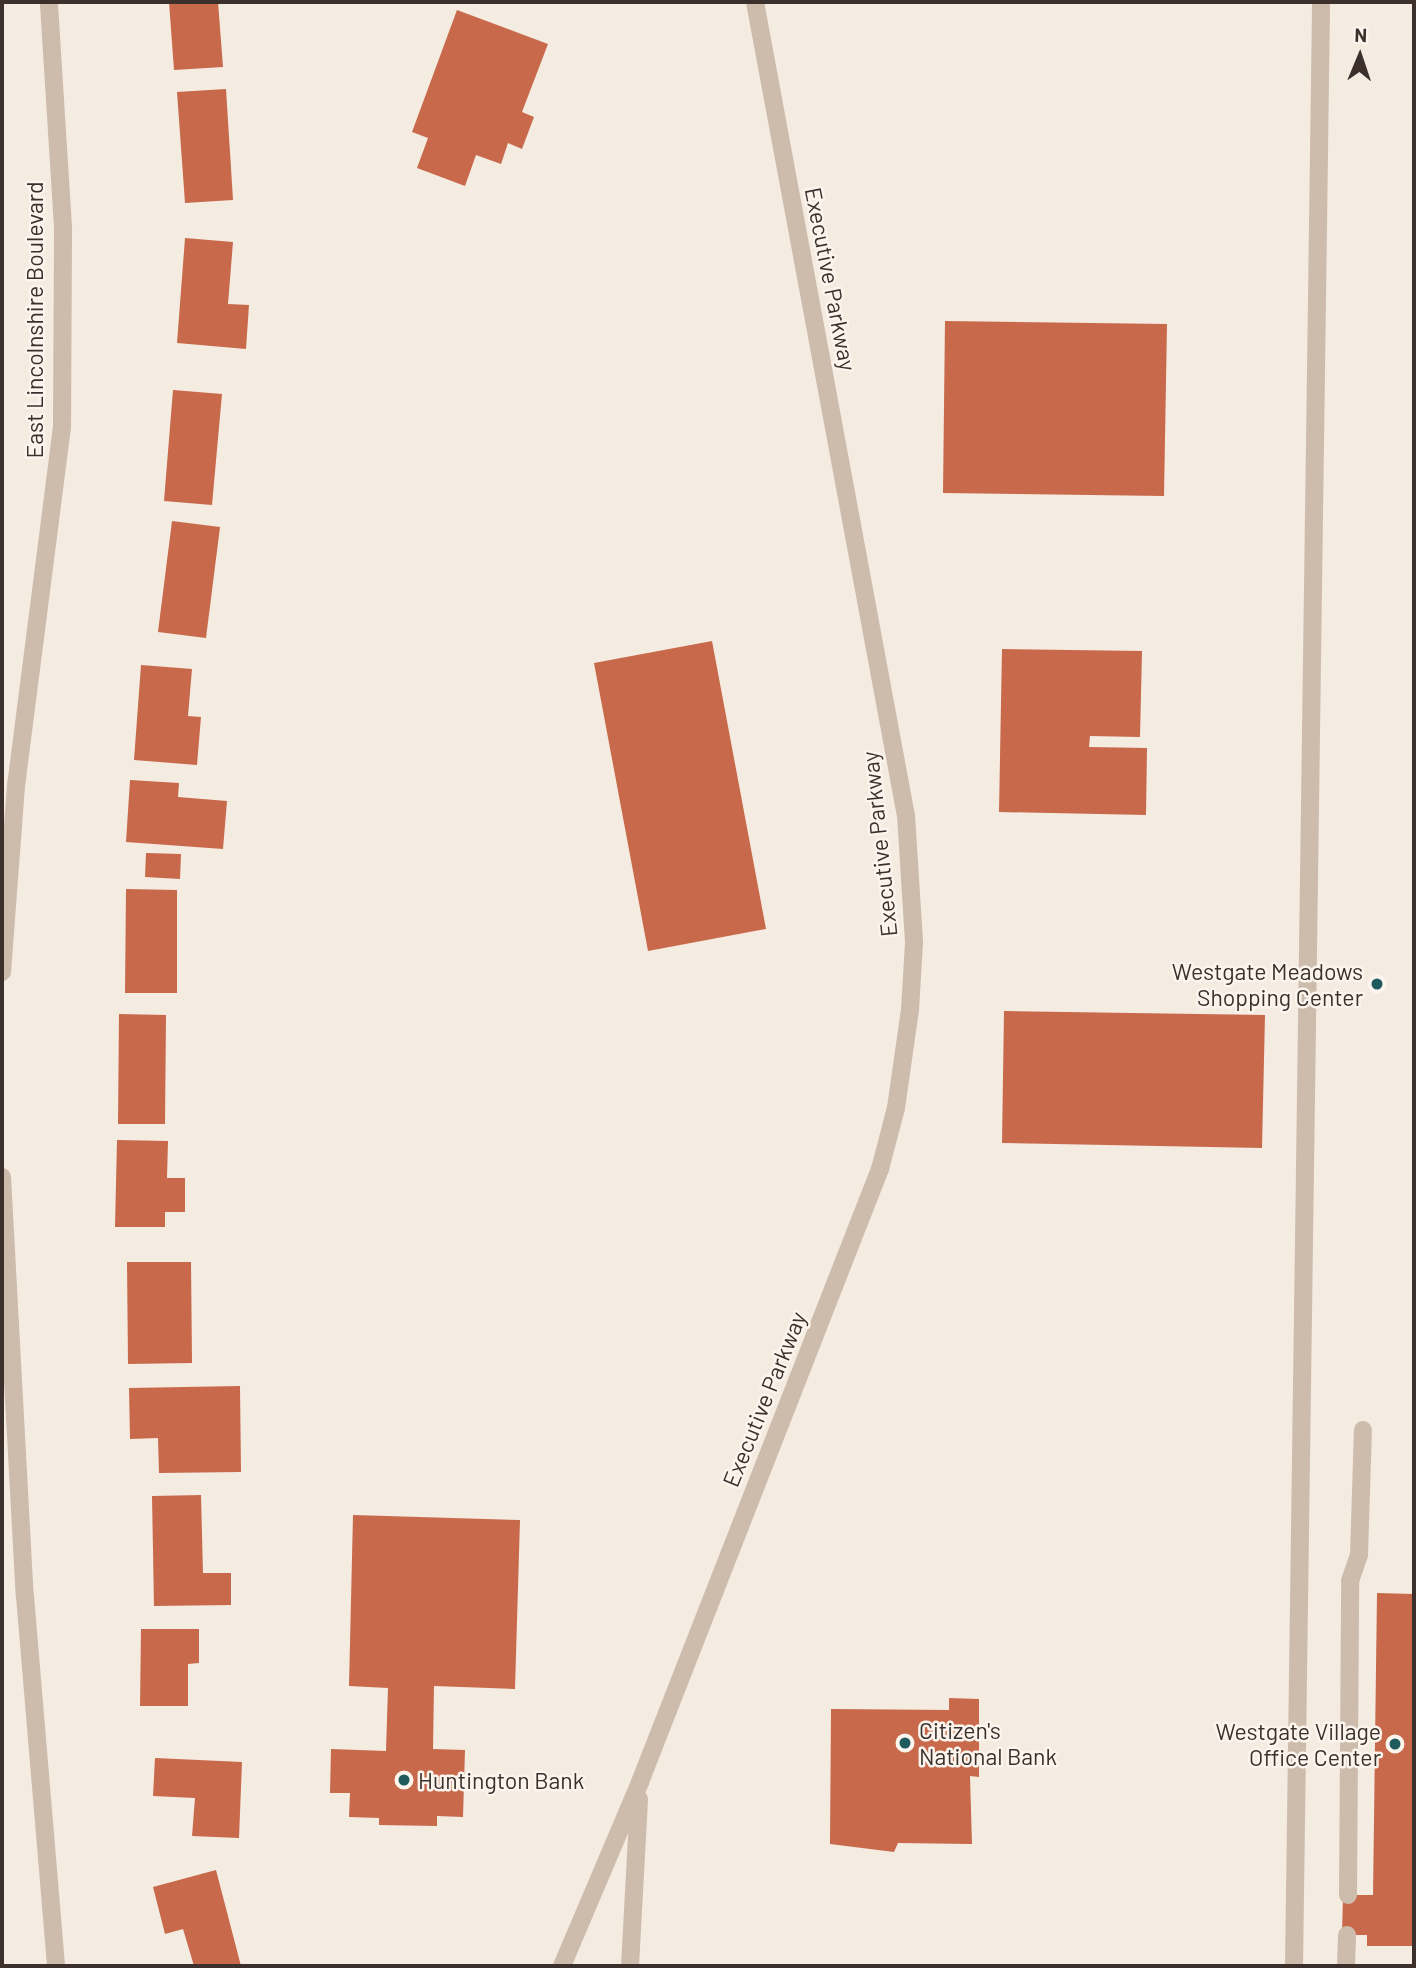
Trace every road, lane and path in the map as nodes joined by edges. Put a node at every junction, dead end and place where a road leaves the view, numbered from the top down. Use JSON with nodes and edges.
{"nodes":[{"id":1,"x":48,"y":2,"type":"edge"},
{"id":2,"x":755,"y":2,"type":"edge"},
{"id":3,"x":1321,"y":2,"type":"edge"},
{"id":4,"x":2,"y":972,"type":"edge"},
{"id":5,"x":2,"y":1177,"type":"edge"},
{"id":6,"x":1363,"y":1430,"type":"dead end"},
{"id":7,"x":640,"y":1782,"type":"junction"},
{"id":8,"x":1348,"y":1895,"type":"dead end"},
{"id":9,"x":1347,"y":1935,"type":"dead end"},
{"id":10,"x":562,"y":1963,"type":"edge"},
{"id":11,"x":56,"y":1966,"type":"edge"},
{"id":12,"x":630,"y":1966,"type":"edge"},
{"id":13,"x":1294,"y":1966,"type":"edge"},
{"id":14,"x":1346,"y":1966,"type":"edge"}],
"edges":[{"from":1,"to":4,"type":"street","name":"East Lincolnshire Boulevard"},
{"from":2,"to":7,"type":"street","name":"Executive Parkway"},
{"from":3,"to":13,"type":"street"},
{"from":5,"to":11,"type":"street"},
{"from":6,"to":8,"type":"street"},
{"from":7,"to":10,"type":"street","name":"Executive Parkway"},
{"from":7,"to":12,"type":"street"},
{"from":9,"to":14,"type":"street"}]}
